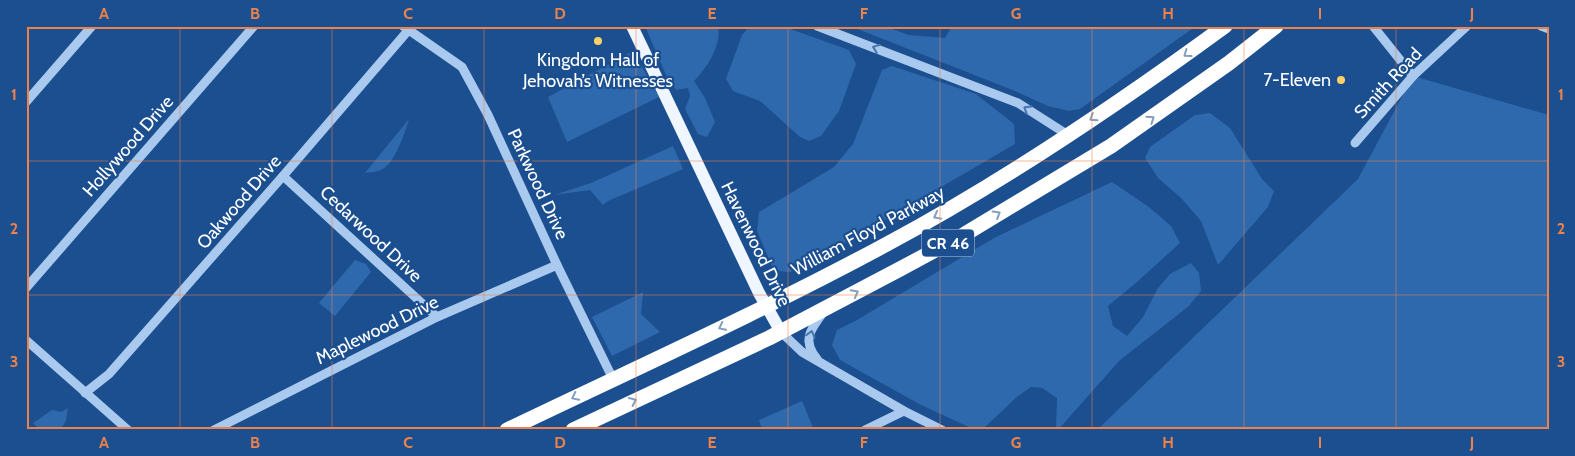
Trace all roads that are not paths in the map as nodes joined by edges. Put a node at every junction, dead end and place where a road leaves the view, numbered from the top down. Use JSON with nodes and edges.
{"nodes":[{"id":1,"x":92,"y":26,"type":"edge"},
{"id":2,"x":254,"y":26,"type":"edge"},
{"id":3,"x":632,"y":26,"type":"edge"},
{"id":4,"x":817,"y":26,"type":"edge"},
{"id":5,"x":1225,"y":26,"type":"edge"},
{"id":6,"x":1276,"y":26,"type":"edge"},
{"id":7,"x":1373,"y":26,"type":"edge"},
{"id":8,"x":1467,"y":26,"type":"edge"},
{"id":9,"x":1541,"y":26,"type":"edge"},
{"id":10,"x":408,"y":28,"type":"edge"},
{"id":11,"x":1549,"y":29,"type":"edge"},
{"id":12,"x":1413,"y":76,"type":"junction"},
{"id":13,"x":26,"y":102,"type":"edge"},
{"id":14,"x":1068,"y":135,"type":"junction"},
{"id":15,"x":1355,"y":143,"type":"dead end"},
{"id":16,"x":283,"y":176,"type":"junction"},
{"id":17,"x":557,"y":265,"type":"junction"},
{"id":18,"x":26,"y":288,"type":"edge"},
{"id":19,"x":766,"y":306,"type":"junction"},
{"id":20,"x":828,"y":307,"type":"junction"},
{"id":21,"x":437,"y":317,"type":"junction"},
{"id":22,"x":781,"y":332,"type":"junction"},
{"id":23,"x":26,"y":340,"type":"edge"},
{"id":24,"x":821,"y":363,"type":"junction"},
{"id":25,"x":613,"y":379,"type":"junction"},
{"id":26,"x":85,"y":393,"type":"junction"},
{"id":27,"x":904,"y":410,"type":"junction"},
{"id":28,"x":128,"y":430,"type":"edge"},
{"id":29,"x":214,"y":430,"type":"edge"},
{"id":30,"x":507,"y":430,"type":"edge"},
{"id":31,"x":573,"y":430,"type":"edge"},
{"id":32,"x":865,"y":430,"type":"edge"},
{"id":33,"x":942,"y":430,"type":"edge"}],
"edges":[{"from":1,"to":13,"type":"street"},
{"from":2,"to":18,"type":"street","name":"Hollywood Drive"},
{"from":3,"to":19,"type":"main road","name":"Havenwood Drive"},
{"from":14,"to":4,"type":"street","one_way":true},
{"from":5,"to":14,"type":"highway","name":"William Floyd Parkway","number":"CR 46","one_way":true},
{"from":20,"to":6,"type":"highway","number":"CR 46","one_way":true},
{"from":7,"to":12,"type":"street"},
{"from":8,"to":12,"type":"street","name":"Smith Road"},
{"from":9,"to":11,"type":"street"},
{"from":10,"to":16,"type":"street","name":"Oakwood Drive"},
{"from":10,"to":17,"type":"street","name":"Parkwood Drive"},
{"from":12,"to":15,"type":"street","name":"Smith Road"},
{"from":14,"to":19,"type":"highway","name":"William Floyd Parkway","number":"CR 46","one_way":true},
{"from":16,"to":21,"type":"street","name":"Cedarwood Drive"},
{"from":16,"to":26,"type":"street","name":"Oakwood Drive"},
{"from":17,"to":21,"type":"street","name":"Maplewood Drive"},
{"from":17,"to":25,"type":"street","name":"Parkwood Drive"},
{"from":19,"to":22,"type":"main road","name":"Havenwood Drive"},
{"from":19,"to":25,"type":"highway","name":"William Floyd Parkway","number":"CR 46","one_way":true},
{"from":20,"to":22,"type":"highway","number":"CR 46"},
{"from":24,"to":20,"type":"street","one_way":true},
{"from":21,"to":29,"type":"street","name":"Maplewood Drive"},
{"from":22,"to":24,"type":"street","name":"Havenwood Drive"},
{"from":31,"to":22,"type":"highway","number":"CR 46","one_way":true},
{"from":23,"to":26,"type":"street"},
{"from":24,"to":27,"type":"street","name":"Havenwood Drive"},
{"from":25,"to":30,"type":"highway","name":"William Floyd Parkway","number":"CR 46","one_way":true},
{"from":26,"to":28,"type":"street"},
{"from":27,"to":32,"type":"street"},
{"from":27,"to":33,"type":"street","name":"Havenwood Drive"}]}
